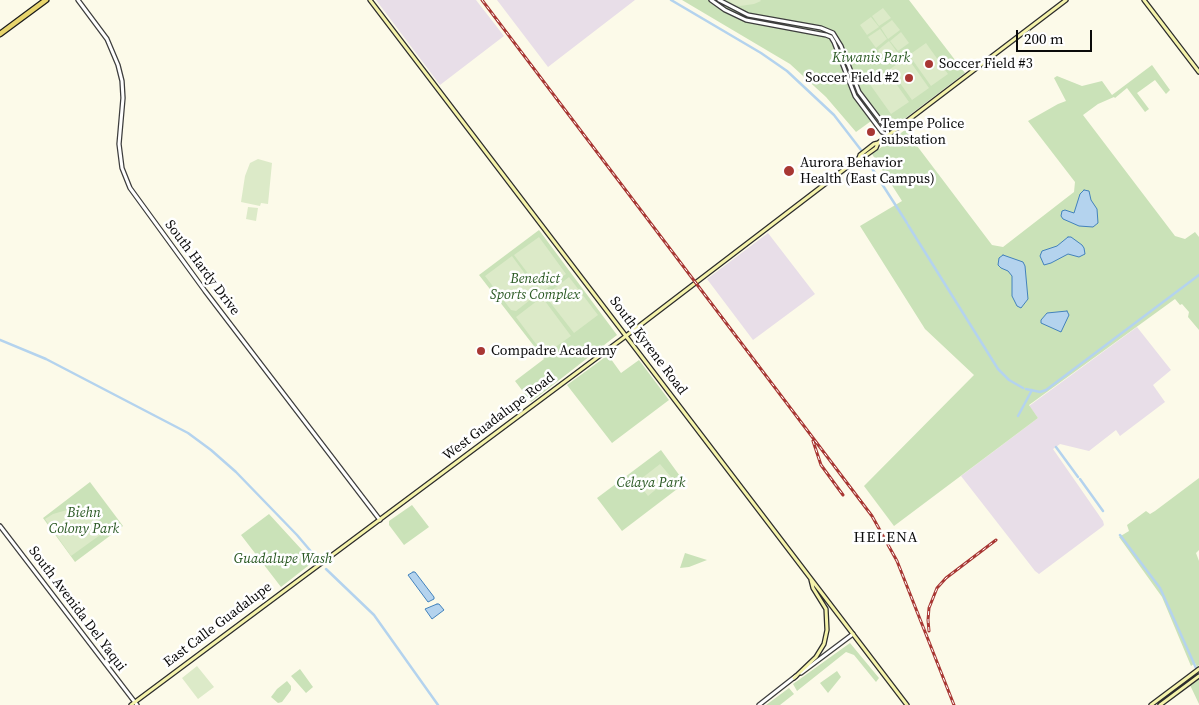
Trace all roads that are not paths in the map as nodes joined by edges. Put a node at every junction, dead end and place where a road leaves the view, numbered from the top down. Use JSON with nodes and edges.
{"nodes":[{"id":1,"x":46,"y":0,"type":"edge"},
{"id":2,"x":78,"y":0,"type":"edge"},
{"id":3,"x":370,"y":0,"type":"edge"},
{"id":4,"x":711,"y":0,"type":"edge"},
{"id":5,"x":719,"y":0,"type":"edge"},
{"id":6,"x":1066,"y":0,"type":"edge"},
{"id":7,"x":1144,"y":0,"type":"edge"},
{"id":8,"x":778,"y":21,"type":"junction"},
{"id":9,"x":777,"y":26,"type":"junction"},
{"id":10,"x":0,"y":34,"type":"edge"},
{"id":11,"x":844,"y":53,"type":"junction"},
{"id":12,"x":839,"y":55,"type":"junction"},
{"id":13,"x":1199,"y":72,"type":"edge"},
{"id":14,"x":862,"y":97,"type":"junction"},
{"id":15,"x":858,"y":100,"type":"junction"},
{"id":16,"x":879,"y":119,"type":"junction"},
{"id":17,"x":875,"y":122,"type":"junction"},
{"id":18,"x":888,"y":135,"type":"junction"},
{"id":19,"x":626,"y":336,"type":"junction"},
{"id":20,"x":380,"y":520,"type":"junction"},
{"id":21,"x":0,"y":526,"type":"edge"},
{"id":22,"x":321,"y":563,"type":"joint"},
{"id":23,"x":810,"y":577,"type":"junction"},
{"id":24,"x":853,"y":634,"type":"junction"},
{"id":25,"x":1199,"y":670,"type":"edge"},
{"id":26,"x":1198,"y":677,"type":"edge"},
{"id":27,"x":794,"y":678,"type":"junction"},
{"id":28,"x":136,"y":704,"type":"edge"},
{"id":29,"x":130,"y":705,"type":"edge"},
{"id":30,"x":759,"y":705,"type":"edge"},
{"id":31,"x":907,"y":705,"type":"edge"},
{"id":32,"x":1151,"y":705,"type":"edge"},
{"id":33,"x":1160,"y":705,"type":"edge"}],
"edges":[{"from":1,"to":10,"type":"main road"},
{"from":2,"to":20,"type":"street","name":"South Hardy Drive"},
{"from":3,"to":19,"type":"main road","name":"South Kyrene Road"},
{"from":4,"to":9,"type":"street"},
{"from":5,"to":8,"type":"street"},
{"from":6,"to":18,"type":"main road","name":"West Guadalupe Road"},
{"from":7,"to":13,"type":"main road"},
{"from":8,"to":9,"type":"street"},
{"from":8,"to":11,"type":"street"},
{"from":9,"to":12,"type":"street"},
{"from":11,"to":12,"type":"street"},
{"from":11,"to":14,"type":"street"},
{"from":12,"to":15,"type":"street"},
{"from":14,"to":15,"type":"street"},
{"from":14,"to":16,"type":"street"},
{"from":15,"to":17,"type":"street"},
{"from":16,"to":17,"type":"street"},
{"from":16,"to":18,"type":"street"},
{"from":17,"to":18,"type":"street"},
{"from":18,"to":19,"type":"main road","name":"West Guadalupe Road"},
{"from":19,"to":20,"type":"main road","name":"West Guadalupe Road"},
{"from":19,"to":23,"type":"main road","name":"South Kyrene Road"},
{"from":20,"to":22,"type":"main road","name":"West Guadalupe Road"},
{"from":21,"to":28,"type":"street","name":"South Avenida Del Yaqui"},
{"from":22,"to":28,"type":"main road","name":"East Calle Guadalupe"},
{"from":23,"to":24,"type":"main road","name":"South Kyrene Road"},
{"from":23,"to":27,"type":"main road"},
{"from":24,"to":27,"type":"street"},
{"from":24,"to":31,"type":"main road","name":"South Kyrene Road"},
{"from":25,"to":32,"type":"main road"},
{"from":26,"to":33,"type":"main road"},
{"from":27,"to":30,"type":"street"},
{"from":28,"to":29,"type":"main road","name":"East Calle Guadalupe"}]}
